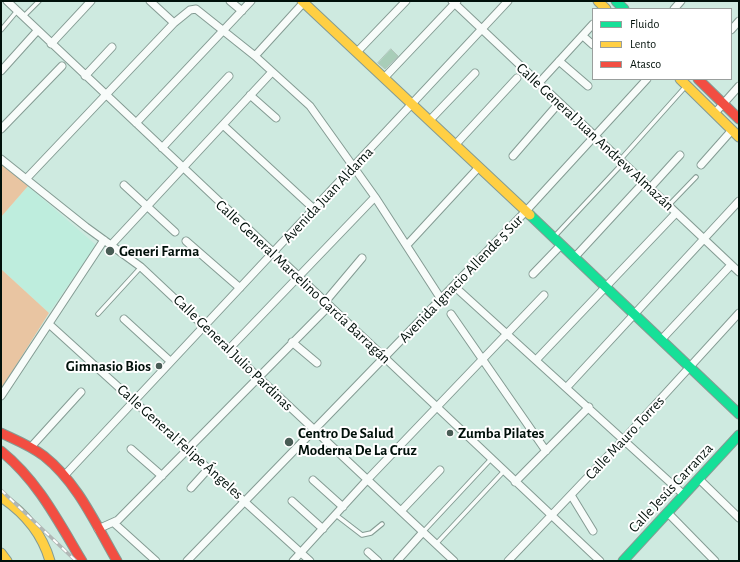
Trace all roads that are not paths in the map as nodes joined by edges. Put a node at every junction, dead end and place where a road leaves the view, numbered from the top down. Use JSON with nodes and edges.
{"nodes":[{"id":1,"x":7,"y":1,"type":"edge"},
{"id":2,"x":39,"y":1,"type":"edge"},
{"id":3,"x":92,"y":1,"type":"edge"},
{"id":4,"x":150,"y":1,"type":"edge"},
{"id":5,"x":230,"y":1,"type":"edge"},
{"id":6,"x":251,"y":1,"type":"edge"},
{"id":7,"x":304,"y":1,"type":"edge"},
{"id":8,"x":406,"y":1,"type":"edge"},
{"id":9,"x":508,"y":1,"type":"edge"},
{"id":10,"x":455,"y":2,"type":"edge"},
{"id":11,"x":17,"y":11,"type":"junction"},
{"id":12,"x":242,"y":11,"type":"junction"},
{"id":13,"x":23,"y":17,"type":"junction"},
{"id":14,"x":739,"y":21,"type":"edge"},
{"id":15,"x":174,"y":24,"type":"junction"},
{"id":16,"x":592,"y":25,"type":"edge"},
{"id":17,"x":482,"y":29,"type":"junction"},
{"id":18,"x":732,"y":29,"type":"edge"},
{"id":19,"x":1,"y":30,"type":"edge"},
{"id":20,"x":224,"y":30,"type":"junction"},
{"id":21,"x":38,"y":31,"type":"junction"},
{"id":22,"x":583,"y":36,"type":"junction"},
{"id":23,"x":51,"y":44,"type":"junction"},
{"id":24,"x":592,"y":44,"type":"edge"},
{"id":25,"x":112,"y":47,"type":"dead end"},
{"id":26,"x":357,"y":52,"type":"junction"},
{"id":27,"x":255,"y":56,"type":"junction"},
{"id":28,"x":559,"y":61,"type":"junction"},
{"id":29,"x":62,"y":66,"type":"dead end"},
{"id":30,"x":1,"y":71,"type":"edge"},
{"id":31,"x":272,"y":72,"type":"junction"},
{"id":32,"x":475,"y":73,"type":"dead end"},
{"id":33,"x":85,"y":76,"type":"junction"},
{"id":34,"x":229,"y":76,"type":"dead end"},
{"id":35,"x":384,"y":77,"type":"junction"},
{"id":36,"x":517,"y":78,"type":"dead end"},
{"id":37,"x":646,"y":80,"type":"edge"},
{"id":38,"x":681,"y":80,"type":"edge"},
{"id":39,"x":699,"y":80,"type":"edge"},
{"id":40,"x":538,"y":84,"type":"junction"},
{"id":41,"x":588,"y":86,"type":"dead end"},
{"id":42,"x":687,"y":86,"type":"junction"},
{"id":43,"x":739,"y":86,"type":"edge"},
{"id":44,"x":105,"y":95,"type":"junction"},
{"id":45,"x":250,"y":95,"type":"junction"},
{"id":46,"x":413,"y":103,"type":"junction"},
{"id":47,"x":559,"y":103,"type":"junction"},
{"id":48,"x":724,"y":104,"type":"junction"},
{"id":49,"x":715,"y":113,"type":"junction"},
{"id":50,"x":276,"y":118,"type":"dead end"},
{"id":51,"x":739,"y":119,"type":"edge"},
{"id":52,"x":430,"y":120,"type":"junction"},
{"id":53,"x":136,"y":123,"type":"junction"},
{"id":54,"x":223,"y":125,"type":"junction"},
{"id":55,"x":1,"y":129,"type":"edge"},
{"id":56,"x":736,"y":133,"type":"edge"},
{"id":57,"x":595,"y":136,"type":"junction"},
{"id":58,"x":456,"y":144,"type":"junction"},
{"id":59,"x":162,"y":148,"type":"junction"},
{"id":60,"x":680,"y":155,"type":"dead end"},
{"id":61,"x":513,"y":156,"type":"dead end"},
{"id":62,"x":1,"y":159,"type":"edge"},
{"id":63,"x":622,"y":161,"type":"junction"},
{"id":64,"x":702,"y":165,"type":"dead end"},
{"id":65,"x":354,"y":166,"type":"junction"},
{"id":66,"x":183,"y":167,"type":"junction"},
{"id":67,"x":479,"y":167,"type":"junction"},
{"id":68,"x":696,"y":177,"type":"dead end"},
{"id":69,"x":26,"y":179,"type":"junction"},
{"id":70,"x":644,"y":182,"type":"junction"},
{"id":71,"x":124,"y":185,"type":"dead end"},
{"id":72,"x":650,"y":188,"type":"junction"},
{"id":73,"x":375,"y":197,"type":"junction"},
{"id":74,"x":739,"y":201,"type":"edge"},
{"id":75,"x":669,"y":205,"type":"junction"},
{"id":76,"x":147,"y":206,"type":"junction"},
{"id":77,"x":314,"y":209,"type":"junction"},
{"id":78,"x":526,"y":211,"type":"junction"},
{"id":79,"x":676,"y":212,"type":"junction"},
{"id":80,"x":175,"y":232,"type":"dead end"},
{"id":81,"x":553,"y":238,"type":"junction"},
{"id":82,"x":704,"y":239,"type":"junction"},
{"id":83,"x":104,"y":240,"type":"junction"},
{"id":84,"x":186,"y":241,"type":"dead end"},
{"id":85,"x":112,"y":244,"type":"junction"},
{"id":86,"x":407,"y":245,"type":"junction"},
{"id":87,"x":560,"y":245,"type":"junction"},
{"id":88,"x":273,"y":253,"type":"junction"},
{"id":89,"x":362,"y":258,"type":"dead end"},
{"id":90,"x":574,"y":258,"type":"junction"},
{"id":91,"x":731,"y":264,"type":"junction"},
{"id":92,"x":141,"y":267,"type":"junction"},
{"id":93,"x":739,"y":272,"type":"edge"},
{"id":94,"x":533,"y":274,"type":"dead end"},
{"id":95,"x":299,"y":277,"type":"junction"},
{"id":96,"x":454,"y":286,"type":"junction"},
{"id":97,"x":605,"y":287,"type":"junction"},
{"id":98,"x":240,"y":288,"type":"junction"},
{"id":99,"x":544,"y":295,"type":"dead end"},
{"id":100,"x":441,"y":299,"type":"junction"},
{"id":101,"x":327,"y":304,"type":"junction"},
{"id":102,"x":739,"y":313,"type":"edge"},
{"id":103,"x":98,"y":314,"type":"dead end"},
{"id":104,"x":451,"y":314,"type":"dead end"},
{"id":105,"x":635,"y":315,"type":"junction"},
{"id":106,"x":124,"y":319,"type":"dead end"},
{"id":107,"x":49,"y":324,"type":"junction"},
{"id":108,"x":204,"y":325,"type":"junction"},
{"id":109,"x":508,"y":333,"type":"junction"},
{"id":110,"x":661,"y":340,"type":"junction"},
{"id":111,"x":292,"y":342,"type":"junction"},
{"id":112,"x":229,"y":349,"type":"junction"},
{"id":113,"x":384,"y":358,"type":"junction"},
{"id":114,"x":537,"y":359,"type":"junction"},
{"id":115,"x":483,"y":360,"type":"junction"},
{"id":116,"x":170,"y":361,"type":"junction"},
{"id":117,"x":317,"y":363,"type":"dead end"},
{"id":118,"x":689,"y":368,"type":"junction"},
{"id":119,"x":258,"y":378,"type":"junction"},
{"id":120,"x":567,"y":387,"type":"junction"},
{"id":121,"x":81,"y":392,"type":"dead end"},
{"id":122,"x":1,"y":396,"type":"edge"},
{"id":123,"x":134,"y":400,"type":"junction"},
{"id":124,"x":437,"y":407,"type":"junction"},
{"id":125,"x":589,"y":407,"type":"junction"},
{"id":126,"x":739,"y":414,"type":"edge"},
{"id":127,"x":314,"y":430,"type":"junction"},
{"id":128,"x":1,"y":432,"type":"edge"},
{"id":129,"x":739,"y":435,"type":"edge"},
{"id":130,"x":624,"y":439,"type":"junction"},
{"id":131,"x":31,"y":447,"type":"junction"},
{"id":132,"x":131,"y":449,"type":"dead end"},
{"id":133,"x":188,"y":449,"type":"junction"},
{"id":134,"x":1,"y":451,"type":"edge"},
{"id":135,"x":546,"y":451,"type":"junction"},
{"id":136,"x":491,"y":459,"type":"junction"},
{"id":137,"x":209,"y":468,"type":"junction"},
{"id":138,"x":440,"y":470,"type":"dead end"},
{"id":139,"x":504,"y":471,"type":"junction"},
{"id":140,"x":64,"y":476,"type":"junction"},
{"id":141,"x":162,"y":476,"type":"junction"},
{"id":142,"x":699,"y":479,"type":"junction"},
{"id":143,"x":313,"y":480,"type":"dead end"},
{"id":144,"x":368,"y":480,"type":"junction"},
{"id":145,"x":515,"y":482,"type":"junction"},
{"id":146,"x":191,"y":488,"type":"dead end"},
{"id":147,"x":571,"y":495,"type":"junction"},
{"id":148,"x":684,"y":495,"type":"junction"},
{"id":149,"x":1,"y":497,"type":"edge"},
{"id":150,"x":245,"y":501,"type":"junction"},
{"id":151,"x":292,"y":501,"type":"dead end"},
{"id":152,"x":343,"y":507,"type":"junction"},
{"id":153,"x":401,"y":511,"type":"junction"},
{"id":154,"x":668,"y":513,"type":"junction"},
{"id":155,"x":336,"y":514,"type":"junction"},
{"id":156,"x":552,"y":516,"type":"junction"},
{"id":157,"x":739,"y":518,"type":"edge"},
{"id":158,"x":114,"y":523,"type":"junction"},
{"id":159,"x":382,"y":524,"type":"dead end"},
{"id":160,"x":98,"y":529,"type":"junction"},
{"id":161,"x":322,"y":529,"type":"junction"},
{"id":162,"x":593,"y":531,"type":"dead end"},
{"id":163,"x":423,"y":532,"type":"junction"},
{"id":164,"x":436,"y":544,"type":"junction"},
{"id":165,"x":368,"y":552,"type":"dead end"},
{"id":166,"x":1,"y":553,"type":"edge"},
{"id":167,"x":301,"y":553,"type":"junction"},
{"id":168,"x":7,"y":561,"type":"edge"},
{"id":169,"x":50,"y":561,"type":"edge"},
{"id":170,"x":82,"y":561,"type":"edge"},
{"id":171,"x":118,"y":561,"type":"edge"},
{"id":172,"x":156,"y":561,"type":"edge"},
{"id":173,"x":187,"y":561,"type":"edge"},
{"id":174,"x":293,"y":561,"type":"edge"},
{"id":175,"x":310,"y":561,"type":"edge"},
{"id":176,"x":378,"y":561,"type":"edge"},
{"id":177,"x":397,"y":561,"type":"edge"},
{"id":178,"x":454,"y":561,"type":"edge"},
{"id":179,"x":508,"y":561,"type":"edge"},
{"id":180,"x":600,"y":561,"type":"edge"},
{"id":181,"x":623,"y":561,"type":"edge"},
{"id":182,"x":715,"y":561,"type":"edge"}],
"edges":[{"from":1,"to":11,"type":"street","name":"Calle General Marcelino García Barragán"},
{"from":2,"to":13,"type":"lane"},
{"from":3,"to":23,"type":"street"},
{"from":4,"to":15,"type":"street"},
{"from":5,"to":12,"type":"street"},
{"from":6,"to":12,"type":"street"},
{"from":7,"to":26,"type":"main road"},
{"from":7,"to":27,"type":"street"},
{"from":8,"to":26,"type":"street"},
{"from":9,"to":17,"type":"street","name":"Avenida Juan Aldama"},
{"from":10,"to":17,"type":"street","name":"Calle General Juan Andrew Almazán"},
{"from":10,"to":35,"type":"street"},
{"from":11,"to":13,"type":"street","name":"Calle General Marcelino García Barragán"},
{"from":11,"to":19,"type":"lane"},
{"from":12,"to":20,"type":"street"},
{"from":13,"to":21,"type":"street","name":"Calle General Marcelino García Barragán"},
{"from":14,"to":18,"type":"street"},
{"from":15,"to":20,"type":"street"},
{"from":15,"to":44,"type":"street"},
{"from":16,"to":22,"type":"street"},
{"from":17,"to":40,"type":"street","name":"Calle General Juan Andrew Almazán"},
{"from":17,"to":46,"type":"street","name":"Avenida Juan Aldama"},
{"from":20,"to":27,"type":"street"},
{"from":20,"to":53,"type":"street"},
{"from":21,"to":23,"type":"street","name":"Calle General Marcelino García Barragán"},
{"from":21,"to":30,"type":"street"},
{"from":22,"to":24,"type":"street"},
{"from":22,"to":28,"type":"street"},
{"from":23,"to":33,"type":"street","name":"Calle General Marcelino García Barragán"},
{"from":25,"to":33,"type":"street"},
{"from":26,"to":35,"type":"main road"},
{"from":27,"to":31,"type":"street"},
{"from":28,"to":40,"type":"street"},
{"from":28,"to":41,"type":"street"},
{"from":29,"to":55,"type":"street"},
{"from":31,"to":45,"type":"street"},
{"from":31,"to":65,"type":"street"},
{"from":32,"to":52,"type":"street"},
{"from":33,"to":44,"type":"street","name":"Calle General Marcelino García Barragán"},
{"from":34,"to":59,"type":"street"},
{"from":35,"to":46,"type":"main road"},
{"from":36,"to":58,"type":"street"},
{"from":37,"to":57,"type":"street","name":"Avenida Ignacio Allende 5 Sur"},
{"from":38,"to":42,"type":"main road"},
{"from":39,"to":48,"type":"main road"},
{"from":40,"to":47,"type":"street","name":"Calle General Juan Andrew Almazán"},
{"from":42,"to":49,"type":"main road"},
{"from":42,"to":63,"type":"lane"},
{"from":43,"to":48,"type":"street"},
{"from":44,"to":53,"type":"street","name":"Calle General Marcelino García Barragán"},
{"from":44,"to":69,"type":"street"},
{"from":45,"to":50,"type":"street"},
{"from":45,"to":54,"type":"street"},
{"from":46,"to":52,"type":"main road"},
{"from":46,"to":65,"type":"street","name":"Avenida Juan Aldama"},
{"from":47,"to":57,"type":"street","name":"Calle General Juan Andrew Almazán"},
{"from":47,"to":61,"type":"street"},
{"from":48,"to":49,"type":"street"},
{"from":48,"to":51,"type":"main road"},
{"from":49,"to":56,"type":"main road"},
{"from":52,"to":58,"type":"main road"},
{"from":53,"to":59,"type":"street","name":"Calle General Marcelino García Barragán"},
{"from":54,"to":66,"type":"street"},
{"from":54,"to":77,"type":"street"},
{"from":56,"to":64,"type":"street"},
{"from":57,"to":63,"type":"street","name":"Calle General Juan Andrew Almazán"},
{"from":57,"to":78,"type":"street","name":"Avenida Ignacio Allende 5 Sur"},
{"from":58,"to":67,"type":"main road"},
{"from":59,"to":66,"type":"street","name":"Calle General Marcelino García Barragán"},
{"from":60,"to":72,"type":"street"},
{"from":62,"to":69,"type":"street","name":"Calle General Julio Pardinas"},
{"from":63,"to":70,"type":"street","name":"Calle General Juan Andrew Almazán"},
{"from":63,"to":81,"type":"lane"},
{"from":65,"to":73,"type":"street"},
{"from":65,"to":77,"type":"street","name":"Avenida Juan Aldama"},
{"from":66,"to":76,"type":"street"},
{"from":66,"to":88,"type":"street","name":"Calle General Marcelino García Barragán"},
{"from":67,"to":78,"type":"main road"},
{"from":67,"to":86,"type":"street"},
{"from":68,"to":75,"type":"lane"},
{"from":69,"to":83,"type":"street","name":"Calle General Julio Pardinas"},
{"from":70,"to":72,"type":"street","name":"Calle General Juan Andrew Almazán"},
{"from":70,"to":90,"type":"street"},
{"from":71,"to":76,"type":"street"},
{"from":72,"to":75,"type":"street","name":"Calle General Juan Andrew Almazán"},
{"from":73,"to":86,"type":"street"},
{"from":73,"to":95,"type":"street"},
{"from":74,"to":82,"type":"street"},
{"from":75,"to":79,"type":"street","name":"Calle General Juan Andrew Almazán"},
{"from":76,"to":80,"type":"street"},
{"from":76,"to":85,"type":"street"},
{"from":77,"to":88,"type":"street","name":"Avenida Juan Aldama"},
{"from":78,"to":81,"type":"main road"},
{"from":78,"to":96,"type":"street","name":"Avenida Ignacio Allende 5 Sur"},
{"from":79,"to":82,"type":"street","name":"Calle General Juan Andrew Almazán"},
{"from":79,"to":97,"type":"street"},
{"from":81,"to":87,"type":"main road"},
{"from":82,"to":91,"type":"street","name":"Calle General Juan Andrew Almazán"},
{"from":82,"to":105,"type":"street"},
{"from":83,"to":85,"type":"street","name":"Calle General Julio Pardinas"},
{"from":83,"to":107,"type":"street"},
{"from":84,"to":98,"type":"street"},
{"from":85,"to":92,"type":"street","name":"Calle General Julio Pardinas"},
{"from":86,"to":100,"type":"street"},
{"from":87,"to":90,"type":"main road"},
{"from":87,"to":94,"type":"street"},
{"from":88,"to":95,"type":"street","name":"Calle General Marcelino García Barragán"},
{"from":88,"to":98,"type":"street","name":"Avenida Juan Aldama"},
{"from":89,"to":101,"type":"street"},
{"from":90,"to":97,"type":"main road"},
{"from":91,"to":93,"type":"street","name":"Calle General Juan Andrew Almazán"},
{"from":91,"to":110,"type":"street"},
{"from":92,"to":103,"type":"lane"},
{"from":92,"to":108,"type":"street","name":"Calle General Julio Pardinas"},
{"from":95,"to":101,"type":"street","name":"Calle General Marcelino García Barragán"},
{"from":95,"to":112,"type":"street"},
{"from":96,"to":100,"type":"street","name":"Avenida Ignacio Allende 5 Sur"},
{"from":96,"to":109,"type":"street"},
{"from":97,"to":105,"type":"main road"},
{"from":97,"to":114,"type":"street"},
{"from":98,"to":108,"type":"street","name":"Avenida Juan Aldama"},
{"from":99,"to":109,"type":"street"},
{"from":100,"to":113,"type":"street","name":"Avenida Ignacio Allende 5 Sur"},
{"from":101,"to":111,"type":"street"},
{"from":101,"to":113,"type":"street","name":"Calle General Marcelino García Barragán"},
{"from":102,"to":118,"type":"street","name":"Calle Mauro Torres"},
{"from":104,"to":115,"type":"street"},
{"from":105,"to":110,"type":"main road"},
{"from":105,"to":120,"type":"street"},
{"from":106,"to":116,"type":"street"},
{"from":107,"to":122,"type":"street"},
{"from":107,"to":123,"type":"street","name":"Calle General Felipe Ángeles"},
{"from":108,"to":112,"type":"street","name":"Calle General Julio Pardinas"},
{"from":108,"to":116,"type":"street","name":"Avenida Juan Aldama"},
{"from":109,"to":114,"type":"street"},
{"from":109,"to":115,"type":"street"},
{"from":110,"to":118,"type":"main road"},
{"from":111,"to":117,"type":"street"},
{"from":111,"to":119,"type":"street"},
{"from":112,"to":119,"type":"street","name":"Calle General Julio Pardinas"},
{"from":113,"to":124,"type":"street","name":"Calle General Marcelino García Barragán"},
{"from":113,"to":127,"type":"street","name":"Avenida Ignacio Allende 5 Sur"},
{"from":114,"to":120,"type":"street"},
{"from":115,"to":124,"type":"street"},
{"from":115,"to":135,"type":"street"},
{"from":116,"to":123,"type":"street","name":"Avenida Juan Aldama"},
{"from":118,"to":126,"type":"main road"},
{"from":118,"to":130,"type":"street","name":"Calle Mauro Torres"},
{"from":119,"to":127,"type":"street","name":"Calle General Julio Pardinas"},
{"from":119,"to":133,"type":"street"},
{"from":120,"to":125,"type":"street"},
{"from":121,"to":131,"type":"street"},
{"from":123,"to":133,"type":"street","name":"Calle General Felipe Ángeles"},
{"from":123,"to":140,"type":"street","name":"Avenida Juan Aldama"},
{"from":124,"to":136,"type":"street","name":"Calle General Marcelino García Barragán"},
{"from":124,"to":144,"type":"street"},
{"from":125,"to":130,"type":"street"},
{"from":125,"to":135,"type":"street"},
{"from":127,"to":144,"type":"street","name":"Calle General Julio Pardinas"},
{"from":127,"to":150,"type":"street","name":"Avenida Ignacio Allende 5 Sur"},
{"from":128,"to":131,"type":"main road"},
{"from":129,"to":142,"type":"main road","name":"Calle Jesús Carranza"},
{"from":130,"to":147,"type":"street","name":"Calle Mauro Torres"},
{"from":130,"to":148,"type":"street"},
{"from":131,"to":140,"type":"main road"},
{"from":132,"to":141,"type":"street"},
{"from":133,"to":137,"type":"street","name":"Calle General Felipe Ángeles"},
{"from":133,"to":141,"type":"street"},
{"from":134,"to":170,"type":"main road"},
{"from":135,"to":145,"type":"street"},
{"from":136,"to":139,"type":"street","name":"Calle General Marcelino García Barragán"},
{"from":136,"to":163,"type":"lane"},
{"from":137,"to":146,"type":"street"},
{"from":137,"to":150,"type":"street","name":"Calle General Felipe Ángeles"},
{"from":138,"to":153,"type":"street"},
{"from":139,"to":145,"type":"street","name":"Calle General Marcelino García Barragán"},
{"from":139,"to":164,"type":"lane"},
{"from":140,"to":160,"type":"main road"},
{"from":141,"to":158,"type":"street"},
{"from":142,"to":148,"type":"main road","name":"Calle Jesús Carranza"},
{"from":142,"to":157,"type":"street"},
{"from":143,"to":152,"type":"street"},
{"from":144,"to":152,"type":"street"},
{"from":144,"to":153,"type":"street","name":"Calle General Julio Pardinas"},
{"from":145,"to":156,"type":"street","name":"Calle General Marcelino García Barragán"},
{"from":147,"to":156,"type":"street","name":"Calle Mauro Torres"},
{"from":147,"to":162,"type":"street"},
{"from":148,"to":154,"type":"main road","name":"Calle Jesús Carranza"},
{"from":149,"to":169,"type":"main road"},
{"from":150,"to":167,"type":"street","name":"Calle General Felipe Ángeles"},
{"from":150,"to":173,"type":"street","name":"Avenida Ignacio Allende 5 Sur"},
{"from":151,"to":161,"type":"street"},
{"from":152,"to":155,"type":"street"},
{"from":153,"to":163,"type":"street","name":"Calle General Julio Pardinas"},
{"from":154,"to":181,"type":"main road","name":"Calle Jesús Carranza"},
{"from":154,"to":182,"type":"street"},
{"from":155,"to":159,"type":"lane"},
{"from":155,"to":161,"type":"street"},
{"from":156,"to":179,"type":"street","name":"Calle Mauro Torres"},
{"from":156,"to":180,"type":"street","name":"Calle General Marcelino García Barragán"},
{"from":158,"to":160,"type":"street"},
{"from":158,"to":172,"type":"street"},
{"from":160,"to":171,"type":"main road"},
{"from":161,"to":167,"type":"street"},
{"from":163,"to":164,"type":"street","name":"Calle General Julio Pardinas"},
{"from":163,"to":177,"type":"street"},
{"from":164,"to":178,"type":"street","name":"Calle General Julio Pardinas"},
{"from":165,"to":176,"type":"street"},
{"from":166,"to":168,"type":"main road"},
{"from":167,"to":174,"type":"street"},
{"from":167,"to":175,"type":"street","name":"Calle General Felipe Ángeles"}]}
